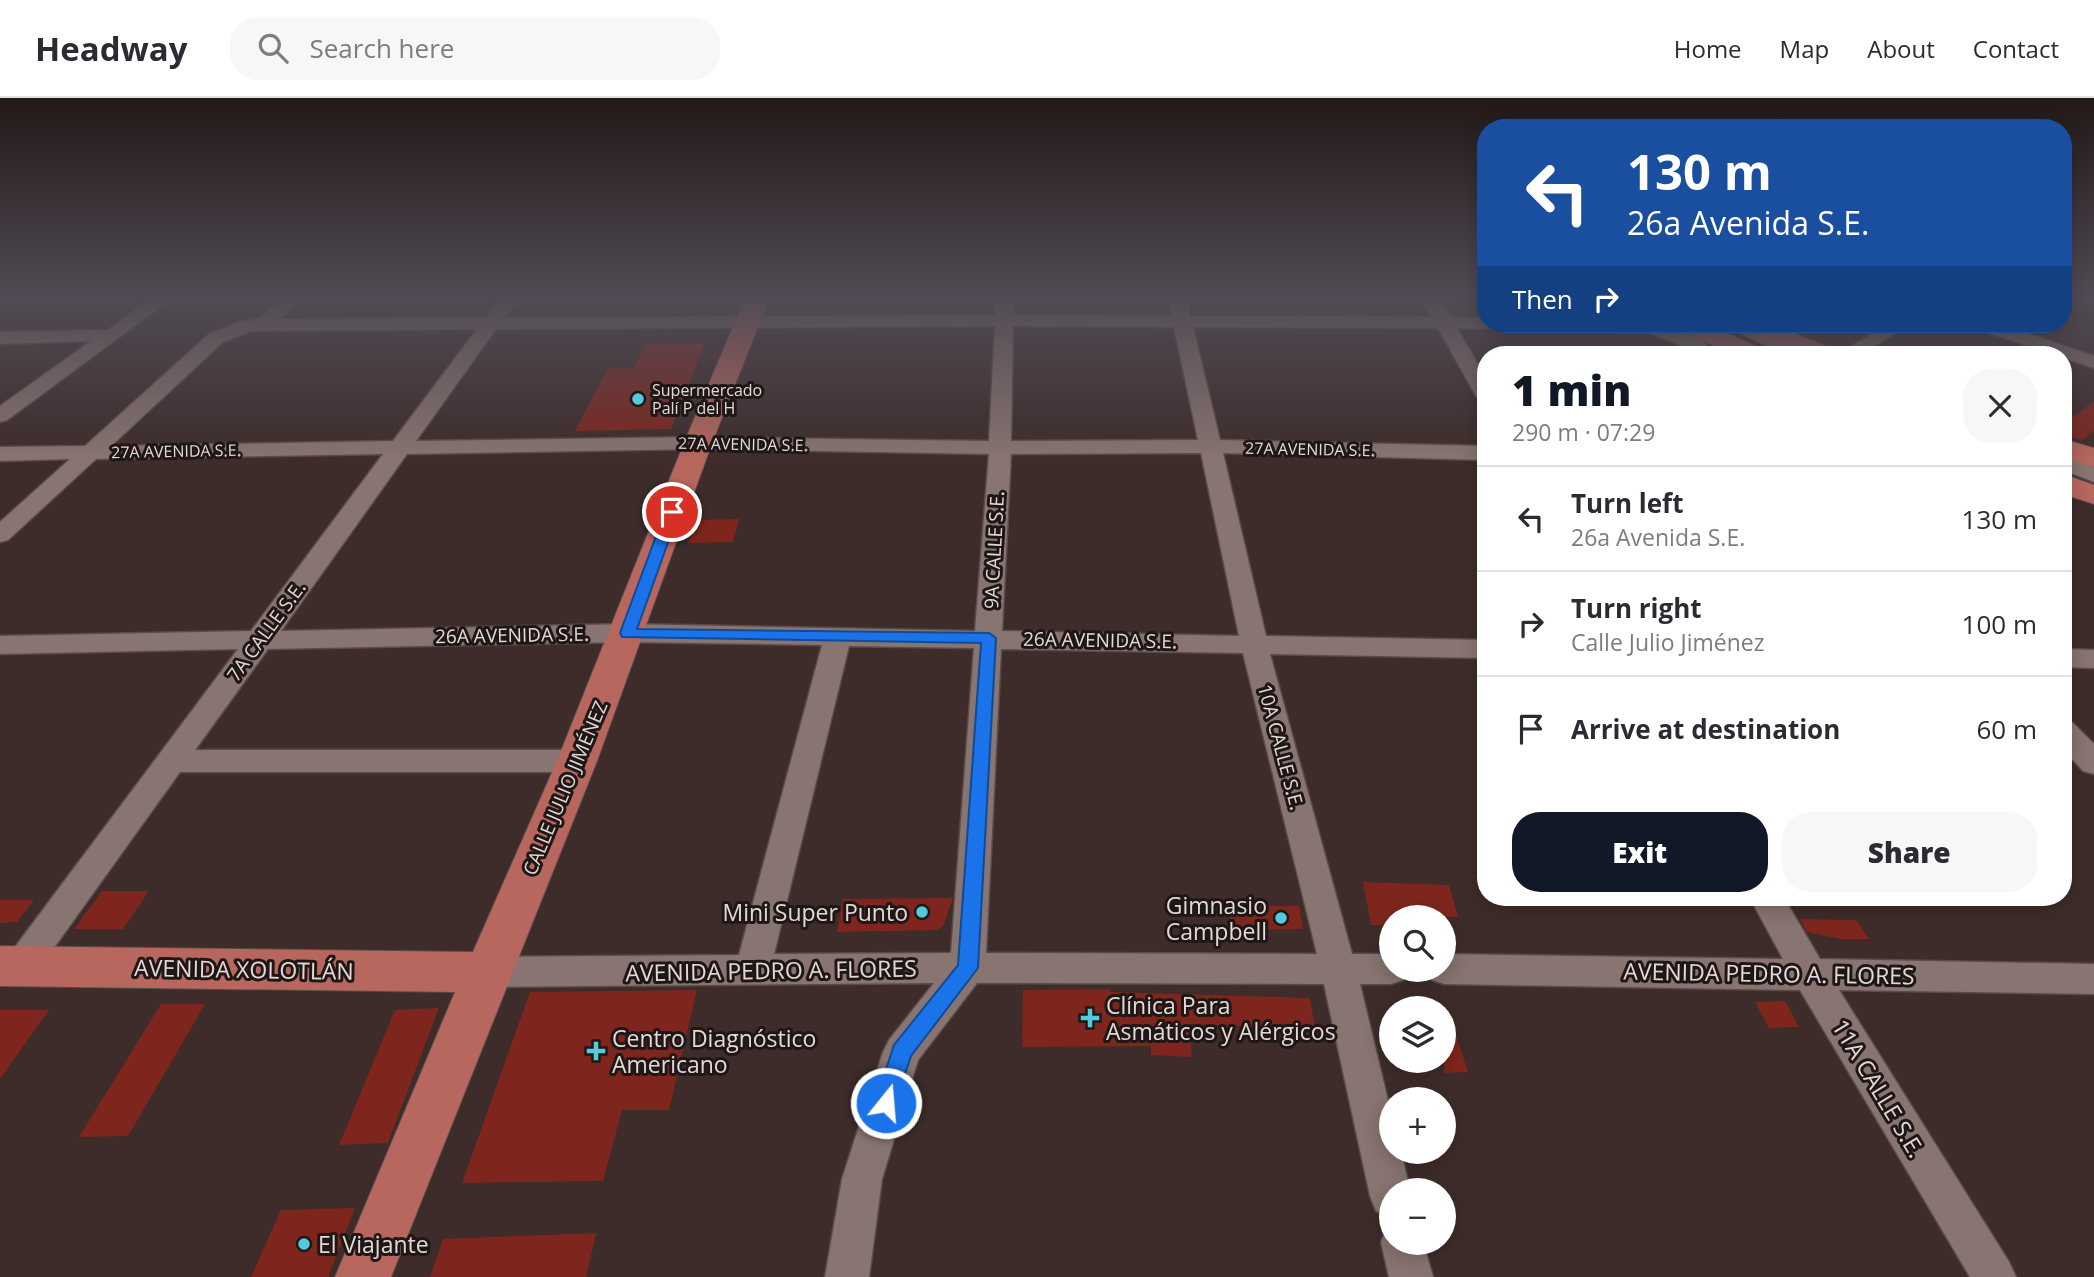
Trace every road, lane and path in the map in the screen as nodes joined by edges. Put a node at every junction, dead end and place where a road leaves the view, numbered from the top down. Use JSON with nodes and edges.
{"nodes":[{"id":1,"x":91,"y":351,"type":"edge"},
{"id":2,"x":202,"y":351,"type":"edge"},
{"id":3,"x":471,"y":351,"type":"edge"},
{"id":4,"x":736,"y":351,"type":"edge"},
{"id":5,"x":1003,"y":351,"type":"edge"},
{"id":6,"x":1187,"y":351,"type":"edge"},
{"id":7,"x":1461,"y":351,"type":"edge"},
{"id":8,"x":2072,"y":355,"type":"edge"},
{"id":9,"x":2094,"y":362,"type":"edge"},
{"id":10,"x":1477,"y":380,"type":"edge"},
{"id":11,"x":0,"y":416,"type":"edge"},
{"id":12,"x":698,"y":443,"type":"junction"},
{"id":13,"x":404,"y":446,"type":"junction"},
{"id":14,"x":1209,"y":446,"type":"junction"},
{"id":15,"x":1000,"y":448,"type":"junction"},
{"id":16,"x":2072,"y":450,"type":"edge"},
{"id":17,"x":92,"y":453,"type":"junction"},
{"id":18,"x":1477,"y":453,"type":"edge"},
{"id":19,"x":0,"y":454,"type":"edge"},
{"id":20,"x":2094,"y":458,"type":"edge"},
{"id":21,"x":2072,"y":466,"type":"edge"},
{"id":22,"x":2072,"y":475,"type":"edge"},
{"id":23,"x":2094,"y":475,"type":"edge"},
{"id":24,"x":2094,"y":484,"type":"edge"},
{"id":25,"x":2072,"y":486,"type":"edge"},
{"id":26,"x":2094,"y":495,"type":"edge"},
{"id":27,"x":0,"y":535,"type":"edge"},
{"id":28,"x":628,"y":633,"type":"junction"},
{"id":29,"x":838,"y":636,"type":"junction"},
{"id":30,"x":989,"y":638,"type":"junction"},
{"id":31,"x":259,"y":639,"type":"junction"},
{"id":32,"x":1254,"y":643,"type":"junction"},
{"id":33,"x":0,"y":645,"type":"edge"},
{"id":34,"x":1477,"y":649,"type":"edge"},
{"id":35,"x":2072,"y":658,"type":"edge"},
{"id":36,"x":2094,"y":659,"type":"edge"},
{"id":37,"x":2072,"y":740,"type":"edge"},
{"id":38,"x":172,"y":761,"type":"junction"},
{"id":39,"x":578,"y":761,"type":"junction"},
{"id":40,"x":2094,"y":763,"type":"edge"},
{"id":41,"x":1772,"y":906,"type":"edge"},
{"id":42,"x":10,"y":966,"type":"edge"},
{"id":43,"x":968,"y":968,"type":"junction"},
{"id":44,"x":1337,"y":968,"type":"junction"},
{"id":45,"x":1379,"y":969,"type":"edge"},
{"id":46,"x":1456,"y":969,"type":"edge"},
{"id":47,"x":752,"y":971,"type":"junction"},
{"id":48,"x":487,"y":972,"type":"junction"},
{"id":49,"x":1809,"y":973,"type":"junction"},
{"id":50,"x":2094,"y":979,"type":"edge"},
{"id":51,"x":1387,"y":1178,"type":"edge"},
{"id":52,"x":1405,"y":1255,"type":"edge"},
{"id":53,"x":363,"y":1277,"type":"edge"},
{"id":54,"x":847,"y":1277,"type":"edge"},
{"id":55,"x":1411,"y":1277,"type":"edge"},
{"id":56,"x":1994,"y":1277,"type":"edge"}],
"edges":[{"from":1,"to":11,"type":"street"},
{"from":2,"to":17,"type":"street"},
{"from":3,"to":13,"type":"street","name":"7A CALLE S.E."},
{"from":4,"to":12,"type":"main road","name":"CALLE JULIO JIMÉNEZ"},
{"from":5,"to":15,"type":"street","name":"9A CALLE S.E."},
{"from":6,"to":14,"type":"street","name":"10A CALLE S.E."},
{"from":7,"to":10,"type":"street"},
{"from":8,"to":9,"type":"street"},
{"from":12,"to":13,"type":"street","name":"27A AVENIDA S.E."},
{"from":12,"to":15,"type":"street","name":"27A AVENIDA S.E."},
{"from":12,"to":28,"type":"main road","name":"CALLE JULIO JIMÉNEZ"},
{"from":13,"to":17,"type":"street","name":"27A AVENIDA S.E."},
{"from":13,"to":31,"type":"street","name":"7A CALLE S.E."},
{"from":14,"to":15,"type":"street","name":"27A AVENIDA S.E."},
{"from":14,"to":18,"type":"street","name":"27A AVENIDA S.E."},
{"from":14,"to":32,"type":"street","name":"10A CALLE S.E."},
{"from":15,"to":30,"type":"street","name":"9A CALLE S.E."},
{"from":16,"to":20,"type":"main road"},
{"from":17,"to":19,"type":"street","name":"27A AVENIDA S.E."},
{"from":17,"to":27,"type":"street"},
{"from":21,"to":23,"type":"street"},
{"from":22,"to":24,"type":"street"},
{"from":25,"to":26,"type":"main road"},
{"from":28,"to":29,"type":"street","name":"26A AVENIDA S.E."},
{"from":28,"to":31,"type":"street","name":"26A AVENIDA S.E."},
{"from":28,"to":39,"type":"main road","name":"CALLE JULIO JIMÉNEZ"},
{"from":29,"to":30,"type":"street","name":"26A AVENIDA S.E."},
{"from":29,"to":47,"type":"street"},
{"from":30,"to":32,"type":"street","name":"26A AVENIDA S.E."},
{"from":30,"to":43,"type":"street","name":"9A CALLE S.E."},
{"from":31,"to":33,"type":"street","name":"26A AVENIDA S.E."},
{"from":31,"to":38,"type":"street","name":"7A CALLE S.E."},
{"from":32,"to":34,"type":"street","name":"26A AVENIDA S.E."},
{"from":32,"to":44,"type":"street","name":"10A CALLE S.E."},
{"from":35,"to":36,"type":"street"},
{"from":37,"to":40,"type":"street"},
{"from":38,"to":39,"type":"street"},
{"from":38,"to":42,"type":"street","name":"7A CALLE S.E."},
{"from":39,"to":48,"type":"main road","name":"CALLE JULIO JIMÉNEZ"},
{"from":41,"to":49,"type":"street","name":"11A CALLE S.E."},
{"from":42,"to":48,"type":"main road","name":"AVENIDA XOLOTLÁN"},
{"from":43,"to":44,"type":"street","name":"AVENIDA PEDRO A. FLORES"},
{"from":43,"to":47,"type":"street","name":"AVENIDA PEDRO A. FLORES"},
{"from":43,"to":54,"type":"street"},
{"from":44,"to":45,"type":"street","name":"AVENIDA PEDRO A. FLORES"},
{"from":44,"to":51,"type":"street","name":"10A CALLE S.E."},
{"from":46,"to":49,"type":"street","name":"AVENIDA PEDRO A. FLORES"},
{"from":47,"to":48,"type":"street","name":"AVENIDA PEDRO A. FLORES"},
{"from":48,"to":53,"type":"main road","name":"CALLE JULIO JIMÉNEZ"},
{"from":49,"to":50,"type":"street","name":"AVENIDA PEDRO A. FLORES"},
{"from":49,"to":56,"type":"street","name":"11A CALLE S.E."},
{"from":52,"to":55,"type":"street"}]}
